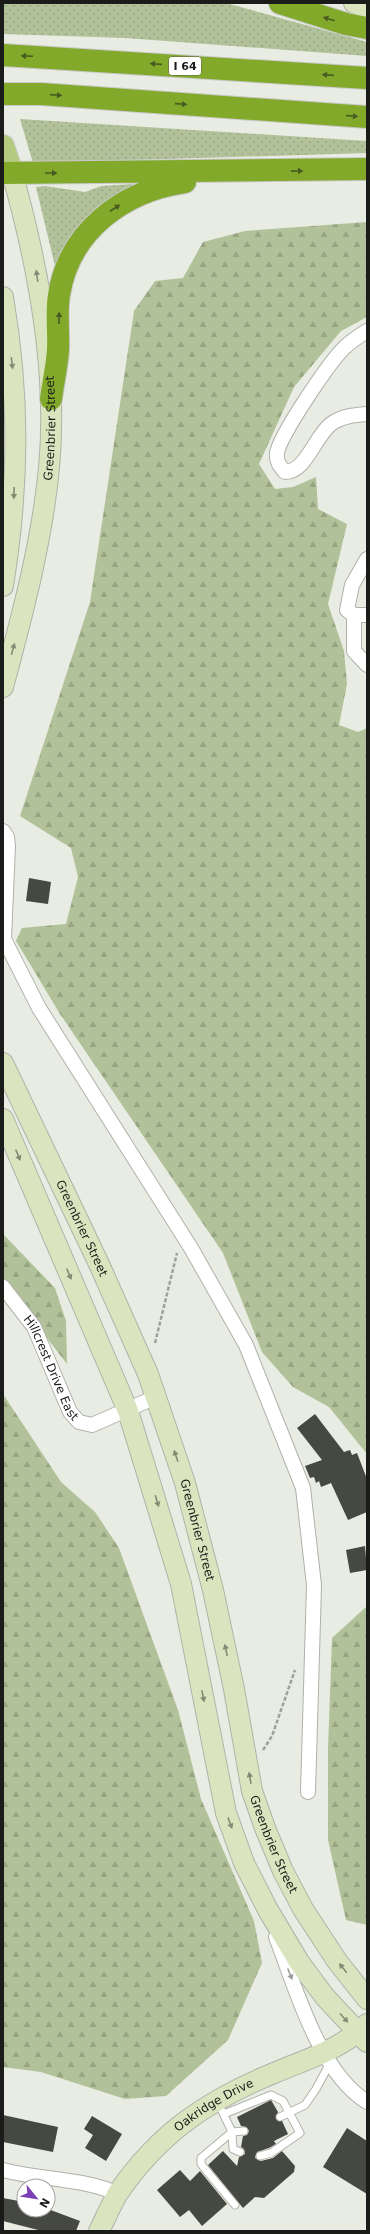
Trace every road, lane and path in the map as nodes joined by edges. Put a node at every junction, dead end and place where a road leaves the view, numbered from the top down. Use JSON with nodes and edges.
{"nodes":[{"id":1,"x":280,"y":3,"type":"edge"},
{"id":2,"x":354,"y":3,"type":"edge"},
{"id":3,"x":367,"y":8,"type":"edge"},
{"id":4,"x":367,"y":28,"type":"edge"},
{"id":5,"x":3,"y":55,"type":"edge"},
{"id":6,"x":367,"y":78,"type":"edge"},
{"id":7,"x":3,"y":94,"type":"edge"},
{"id":8,"x":367,"y":117,"type":"edge"},
{"id":9,"x":3,"y":146,"type":"edge"},
{"id":10,"x":367,"y":169,"type":"edge"},
{"id":11,"x":258,"y":171,"type":"junction"},
{"id":12,"x":8,"y":173,"type":"edge"},
{"id":13,"x":3,"y":297,"type":"edge"},
{"id":14,"x":367,"y":331,"type":"edge"},
{"id":15,"x":51,"y":398,"type":"junction"},
{"id":16,"x":367,"y":414,"type":"edge"},
{"id":17,"x":367,"y":559,"type":"edge"},
{"id":18,"x":3,"y":586,"type":"edge"},
{"id":19,"x":360,"y":615,"type":"edge"},
{"id":20,"x":367,"y":665,"type":"edge"},
{"id":21,"x":3,"y":687,"type":"edge"},
{"id":22,"x":3,"y":831,"type":"edge"},
{"id":23,"x":3,"y":1063,"type":"edge"},
{"id":24,"x":3,"y":1119,"type":"edge"},
{"id":25,"x":182,"y":1233,"type":"junction"},
{"id":26,"x":3,"y":1287,"type":"edge"},
{"id":27,"x":155,"y":1344,"type":"dead end"},
{"id":28,"x":156,"y":1398,"type":"junction"},
{"id":29,"x":128,"y":1410,"type":"junction"},
{"id":30,"x":296,"y":1667,"type":"dead end"},
{"id":31,"x":249,"y":1772,"type":"junction"},
{"id":32,"x":308,"y":1792,"type":"dead end"},
{"id":33,"x":256,"y":1885,"type":"junction"},
{"id":34,"x":367,"y":1999,"type":"edge"},
{"id":35,"x":364,"y":2033,"type":"edge"},
{"id":36,"x":327,"y":2058,"type":"junction"},
{"id":37,"x":267,"y":2086,"type":"junction"},
{"id":38,"x":367,"y":2102,"type":"edge"},
{"id":39,"x":220,"y":2107,"type":"junction"},
{"id":40,"x":290,"y":2112,"type":"junction"},
{"id":41,"x":280,"y":2117,"type":"dead end"},
{"id":42,"x":244,"y":2131,"type":"dead end"},
{"id":43,"x":232,"y":2132,"type":"junction"},
{"id":44,"x":240,"y":2152,"type":"dead end"},
{"id":45,"x":260,"y":2156,"type":"dead end"},
{"id":46,"x":3,"y":2170,"type":"edge"},
{"id":47,"x":118,"y":2194,"type":"junction"},
{"id":48,"x":235,"y":2205,"type":"dead end"},
{"id":49,"x":99,"y":2231,"type":"edge"}],
"edges":[{"from":4,"to":1,"type":"highway","one_way":true},
{"from":2,"to":3,"type":"main road"},
{"from":6,"to":5,"type":"highway","number":"I 64","one_way":true},
{"from":7,"to":8,"type":"highway","one_way":true},
{"from":9,"to":12,"type":"main road","name":"Greenbrier Street"},
{"from":11,"to":10,"type":"highway","one_way":true},
{"from":12,"to":11,"type":"highway","one_way":true},
{"from":15,"to":11,"type":"highway","one_way":true},
{"from":15,"to":12,"type":"main road","name":"Greenbrier Street","one_way":true},
{"from":13,"to":18,"type":"main road","one_way":true},
{"from":14,"to":16,"type":"street"},
{"from":21,"to":15,"type":"main road","name":"Greenbrier Street","one_way":true},
{"from":17,"to":19,"type":"street"},
{"from":19,"to":20,"type":"street"},
{"from":22,"to":25,"type":"street"},
{"from":23,"to":28,"type":"main road","name":"Greenbrier Street"},
{"from":24,"to":29,"type":"main road","one_way":true},
{"from":25,"to":27,"type":"path"},
{"from":25,"to":32,"type":"street"},
{"from":26,"to":29,"type":"street","name":"Hillcrest Drive East"},
{"from":28,"to":29,"type":"street","name":"Hillcrest Drive East"},
{"from":31,"to":28,"type":"main road","name":"Greenbrier Street","one_way":true},
{"from":29,"to":33,"type":"main road","one_way":true},
{"from":30,"to":31,"type":"path"},
{"from":34,"to":31,"type":"main road","name":"Greenbrier Street","one_way":true},
{"from":33,"to":35,"type":"main road","one_way":true},
{"from":33,"to":36,"type":"street","one_way":true},
{"from":35,"to":36,"type":"main road","name":"Oakridge Drive"},
{"from":36,"to":37,"type":"main road","name":"Oakridge Drive"},
{"from":36,"to":38,"type":"street"},
{"from":36,"to":40,"type":"lane"},
{"from":37,"to":39,"type":"main road","name":"Oakridge Drive"},
{"from":37,"to":40,"type":"lane"},
{"from":39,"to":43,"type":"lane"},
{"from":39,"to":47,"type":"main road","name":"Oakridge Drive"},
{"from":40,"to":41,"type":"lane"},
{"from":40,"to":45,"type":"lane"},
{"from":42,"to":43,"type":"lane"},
{"from":43,"to":44,"type":"lane"},
{"from":43,"to":48,"type":"lane"},
{"from":46,"to":47,"type":"street"},
{"from":47,"to":49,"type":"main road","name":"Oakridge Drive"}]}
